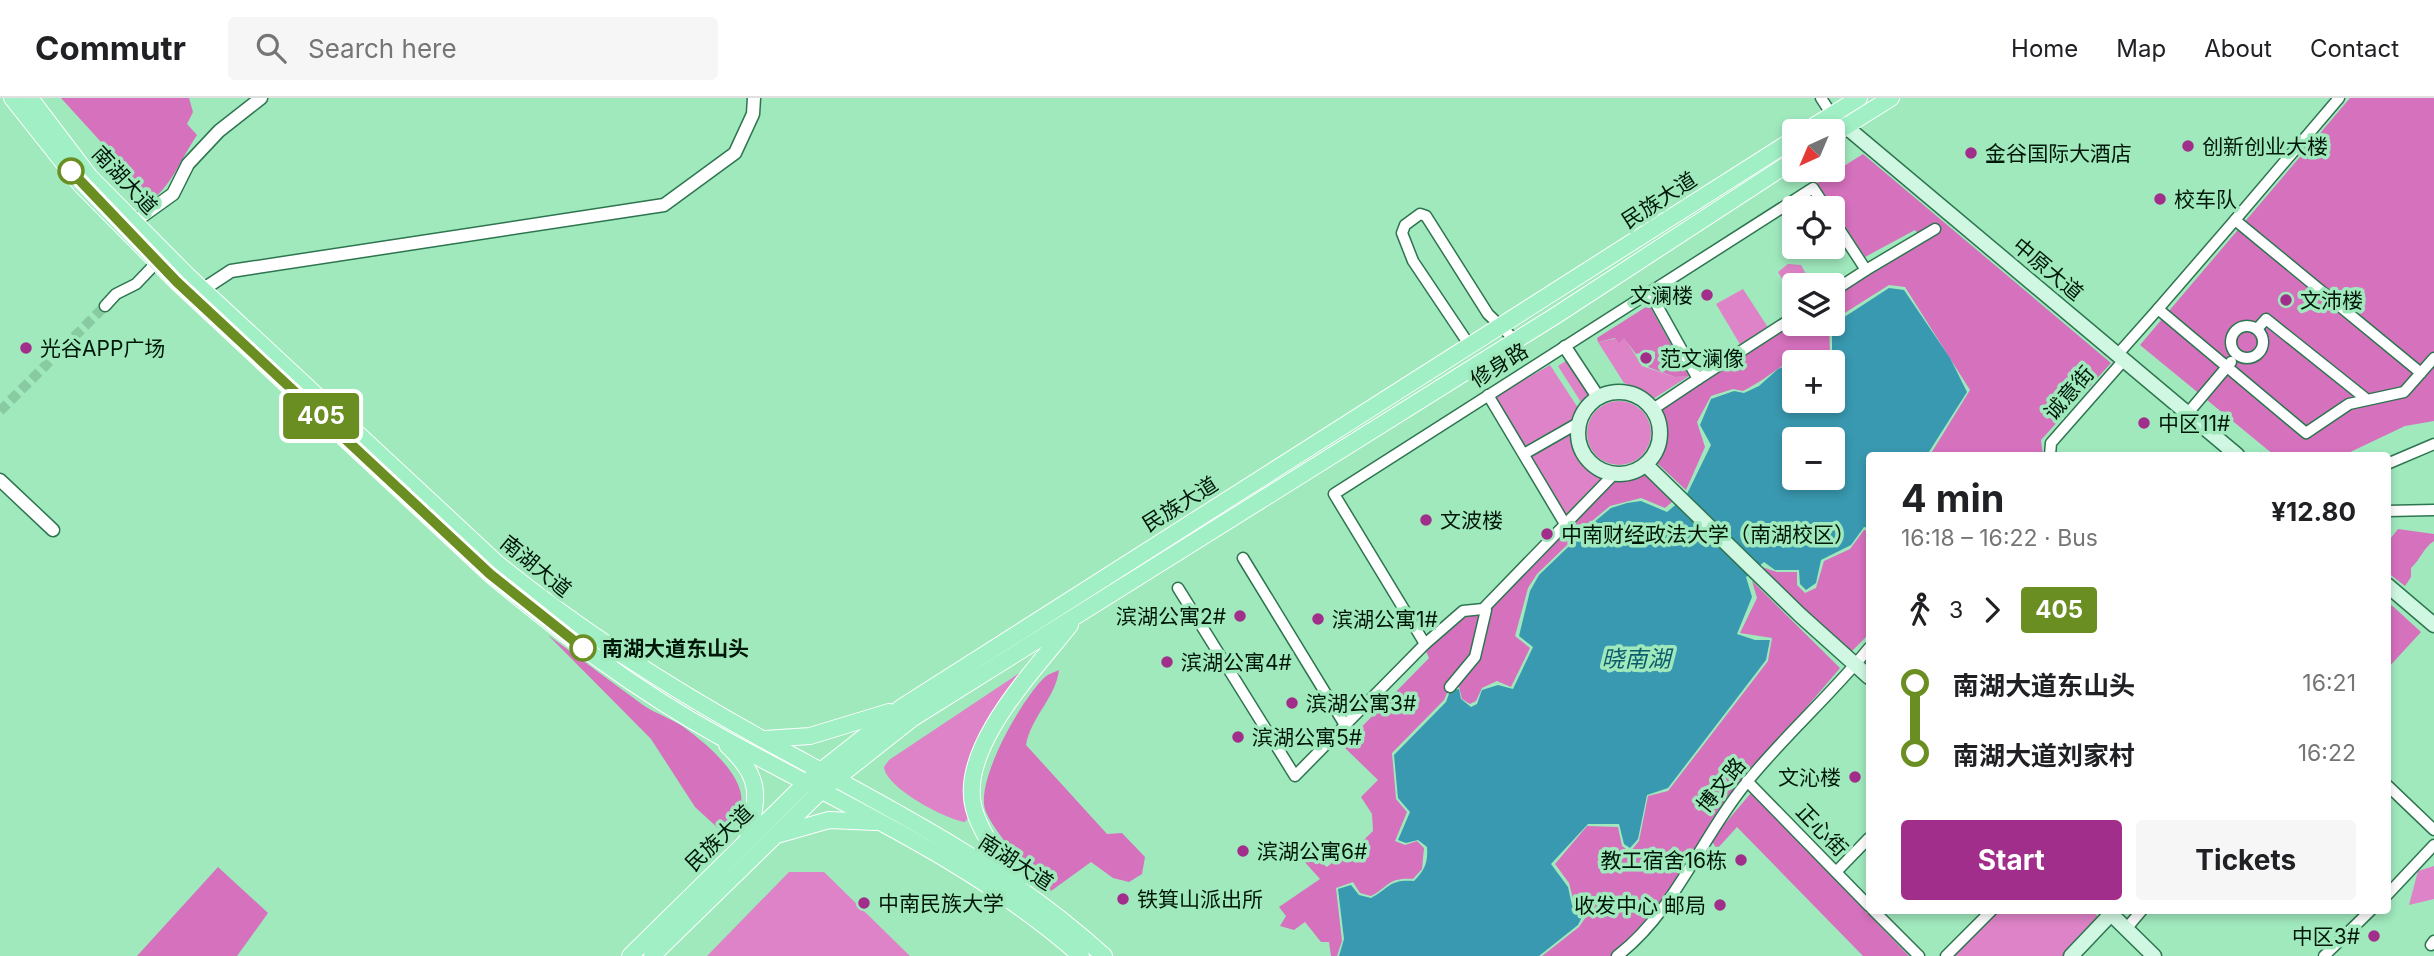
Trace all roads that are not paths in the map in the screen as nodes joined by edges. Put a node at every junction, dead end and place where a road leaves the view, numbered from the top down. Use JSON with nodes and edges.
{"nodes":[{"id":1,"x":12,"y":98,"type":"edge"},
{"id":2,"x":30,"y":98,"type":"edge"},
{"id":3,"x":261,"y":98,"type":"edge"},
{"id":4,"x":754,"y":98,"type":"edge"},
{"id":5,"x":1821,"y":98,"type":"edge"},
{"id":6,"x":1859,"y":98,"type":"edge"},
{"id":7,"x":1891,"y":98,"type":"edge"},
{"id":8,"x":2337,"y":99,"type":"edge"},
{"id":9,"x":1832,"y":115,"type":"junction"},
{"id":10,"x":1826,"y":119,"type":"edge"},
{"id":11,"x":1834,"y":119,"type":"edge"},
{"id":12,"x":1845,"y":127,"type":"edge"},
{"id":13,"x":1845,"y":136,"type":"edge"},
{"id":14,"x":1782,"y":147,"type":"edge"},
{"id":15,"x":1782,"y":168,"type":"edge"},
{"id":16,"x":1801,"y":196,"type":"edge"},
{"id":17,"x":1818,"y":196,"type":"edge"},
{"id":18,"x":1782,"y":208,"type":"edge"},
{"id":19,"x":2235,"y":220,"type":"junction"},
{"id":20,"x":129,"y":225,"type":"junction"},
{"id":21,"x":1935,"y":229,"type":"dead end"},
{"id":22,"x":1845,"y":238,"type":"edge"},
{"id":23,"x":157,"y":261,"type":"junction"},
{"id":24,"x":1866,"y":270,"type":"junction"},
{"id":25,"x":1845,"y":284,"type":"edge"},
{"id":26,"x":197,"y":293,"type":"junction"},
{"id":27,"x":1650,"y":293,"type":"junction"},
{"id":28,"x":105,"y":306,"type":"tunnel mouth"},
{"id":29,"x":2158,"y":309,"type":"junction"},
{"id":30,"x":1502,"y":325,"type":"junction"},
{"id":31,"x":1782,"y":325,"type":"edge"},
{"id":32,"x":2258,"y":329,"type":"junction"},
{"id":33,"x":1516,"y":341,"type":"junction"},
{"id":34,"x":1470,"y":346,"type":"junction"},
{"id":35,"x":1564,"y":347,"type":"junction"},
{"id":36,"x":2237,"y":355,"type":"junction"},
{"id":37,"x":2121,"y":357,"type":"junction"},
{"id":38,"x":2434,"y":358,"type":"edge"},
{"id":39,"x":2227,"y":367,"type":"junction"},
{"id":40,"x":2421,"y":373,"type":"junction"},
{"id":41,"x":1698,"y":379,"type":"junction"},
{"id":42,"x":1488,"y":395,"type":"junction"},
{"id":43,"x":1598,"y":397,"type":"junction"},
{"id":44,"x":2365,"y":398,"type":"junction"},
{"id":45,"x":1653,"y":409,"type":"junction"},
{"id":46,"x":2188,"y":413,"type":"junction"},
{"id":47,"x":1580,"y":422,"type":"junction"},
{"id":48,"x":2434,"y":444,"type":"edge"},
{"id":49,"x":2050,"y":452,"type":"edge"},
{"id":50,"x":2233,"y":452,"type":"edge"},
{"id":51,"x":1524,"y":454,"type":"junction"},
{"id":52,"x":2391,"y":462,"type":"edge"},
{"id":53,"x":1646,"y":465,"type":"junction"},
{"id":54,"x":1614,"y":474,"type":"junction"},
{"id":55,"x":0,"y":480,"type":"edge"},
{"id":56,"x":2434,"y":510,"type":"edge"},
{"id":57,"x":2391,"y":511,"type":"edge"},
{"id":58,"x":1566,"y":524,"type":"junction"},
{"id":59,"x":53,"y":530,"type":"dead end"},
{"id":60,"x":1243,"y":558,"type":"dead end"},
{"id":61,"x":1178,"y":588,"type":"dead end"},
{"id":62,"x":2391,"y":588,"type":"edge"},
{"id":63,"x":1486,"y":610,"type":"dead end"},
{"id":64,"x":1077,"y":617,"type":"junction"},
{"id":65,"x":2434,"y":625,"type":"edge"},
{"id":66,"x":1425,"y":644,"type":"junction"},
{"id":67,"x":1866,"y":652,"type":"edge"},
{"id":68,"x":1856,"y":664,"type":"junction"},
{"id":69,"x":1866,"y":674,"type":"edge"},
{"id":70,"x":1450,"y":687,"type":"dead end"},
{"id":71,"x":902,"y":708,"type":"junction"},
{"id":72,"x":1345,"y":725,"type":"junction"},
{"id":73,"x":718,"y":736,"type":"junction"},
{"id":74,"x":762,"y":739,"type":"junction"},
{"id":75,"x":822,"y":780,"type":"junction"},
{"id":76,"x":1747,"y":781,"type":"junction"},
{"id":77,"x":2391,"y":789,"type":"edge"},
{"id":78,"x":884,"y":824,"type":"junction"},
{"id":79,"x":2434,"y":831,"type":"edge"},
{"id":80,"x":773,"y":837,"type":"junction"},
{"id":81,"x":748,"y":839,"type":"junction"},
{"id":82,"x":1866,"y":841,"type":"edge"},
{"id":83,"x":2434,"y":845,"type":"edge"},
{"id":84,"x":1836,"y":872,"type":"junction"},
{"id":85,"x":1020,"y":887,"type":"junction"},
{"id":86,"x":2391,"y":891,"type":"edge"},
{"id":87,"x":1866,"y":903,"type":"edge"},
{"id":88,"x":1877,"y":914,"type":"edge"},
{"id":89,"x":1988,"y":914,"type":"edge"},
{"id":90,"x":2107,"y":914,"type":"edge"},
{"id":91,"x":2111,"y":914,"type":"edge"},
{"id":92,"x":2139,"y":914,"type":"edge"},
{"id":93,"x":2367,"y":914,"type":"edge"},
{"id":94,"x":2126,"y":929,"type":"junction"},
{"id":95,"x":630,"y":956,"type":"edge"},
{"id":96,"x":652,"y":956,"type":"edge"},
{"id":97,"x":1081,"y":956,"type":"edge"},
{"id":98,"x":1104,"y":956,"type":"edge"},
{"id":99,"x":1617,"y":956,"type":"edge"},
{"id":100,"x":1919,"y":956,"type":"edge"},
{"id":101,"x":1946,"y":956,"type":"edge"},
{"id":102,"x":2071,"y":956,"type":"edge"},
{"id":103,"x":2154,"y":956,"type":"edge"},
{"id":104,"x":2324,"y":956,"type":"edge"}],
"edges":[{"from":1,"to":20,"type":"main road","name":"南湖大道"},
{"from":2,"to":20,"type":"main road","name":"南湖大道"},
{"from":3,"to":20,"type":"street"},
{"from":4,"to":26,"type":"street"},
{"from":5,"to":9,"type":"street"},
{"from":6,"to":9,"type":"main road"},
{"from":7,"to":12,"type":"main road"},
{"from":8,"to":19,"type":"street","name":"诚意街"},
{"from":9,"to":10,"type":"main road"},
{"from":9,"to":11,"type":"main road","name":"中原大道"},
{"from":13,"to":37,"type":"main road","name":"中原大道"},
{"from":14,"to":30,"type":"main road","name":"民族大道"},
{"from":15,"to":33,"type":"main road","name":"民族大道"},
{"from":16,"to":17,"type":"street","name":"修身路"},
{"from":18,"to":27,"type":"street","name":"修身路"},
{"from":19,"to":29,"type":"street","name":"诚意街"},
{"from":19,"to":40,"type":"street"},
{"from":20,"to":23,"type":"main road","name":"南湖大道"},
{"from":20,"to":26,"type":"main road","name":"南湖大道"},
{"from":21,"to":24,"type":"street"},
{"from":22,"to":24,"type":"street"},
{"from":23,"to":26,"type":"main road","name":"南湖大道"},
{"from":23,"to":28,"type":"street"},
{"from":24,"to":25,"type":"street"},
{"from":26,"to":73,"type":"main road","name":"南湖大道"},
{"from":26,"to":74,"type":"main road","name":"南湖大道"},
{"from":27,"to":35,"type":"street","name":"修身路"},
{"from":27,"to":41,"type":"street"},
{"from":29,"to":37,"type":"street","name":"诚意街"},
{"from":29,"to":39,"type":"street"},
{"from":30,"to":33,"type":"street"},
{"from":30,"to":34,"type":"main road","name":"民族大道"},
{"from":30,"to":34,"type":"street"},
{"from":31,"to":41,"type":"street"},
{"from":32,"to":36,"type":"street"},
{"from":32,"to":36,"type":"street"},
{"from":32,"to":44,"type":"street"},
{"from":33,"to":64,"type":"main road","name":"民族大道"},
{"from":34,"to":71,"type":"main road","name":"民族大道"},
{"from":35,"to":42,"type":"street","name":"修身路"},
{"from":35,"to":43,"type":"street"},
{"from":36,"to":39,"type":"street"},
{"from":37,"to":46,"type":"main road","name":"中原大道"},
{"from":37,"to":49,"type":"street","name":"诚意街"},
{"from":38,"to":40,"type":"street"},
{"from":39,"to":44,"type":"street"},
{"from":39,"to":46,"type":"street"},
{"from":40,"to":44,"type":"street"},
{"from":41,"to":45,"type":"street"},
{"from":42,"to":51,"type":"street"},
{"from":42,"to":66,"type":"street","name":"修身路"},
{"from":43,"to":45,"type":"main road"},
{"from":43,"to":47,"type":"main road"},
{"from":45,"to":53,"type":"main road"},
{"from":46,"to":50,"type":"main road","name":"中原大道"},
{"from":47,"to":51,"type":"street"},
{"from":47,"to":54,"type":"main road"},
{"from":48,"to":52,"type":"street"},
{"from":51,"to":58,"type":"street"},
{"from":53,"to":54,"type":"main road"},
{"from":53,"to":68,"type":"main road"},
{"from":54,"to":58,"type":"street"},
{"from":55,"to":59,"type":"street"},
{"from":56,"to":57,"type":"street"},
{"from":58,"to":66,"type":"street"},
{"from":60,"to":72,"type":"street"},
{"from":61,"to":72,"type":"street"},
{"from":62,"to":65,"type":"main road"},
{"from":63,"to":70,"type":"street"},
{"from":64,"to":75,"type":"main road","name":"民族大道"},
{"from":64,"to":85,"type":"main road"},
{"from":66,"to":72,"type":"street"},
{"from":67,"to":68,"type":"street","name":"博文路"},
{"from":68,"to":69,"type":"main road"},
{"from":68,"to":76,"type":"street","name":"博文路"},
{"from":71,"to":74,"type":"main road"},
{"from":71,"to":75,"type":"main road","name":"民族大道"},
{"from":73,"to":75,"type":"main road","name":"南湖大道"},
{"from":73,"to":81,"type":"main road"},
{"from":74,"to":75,"type":"main road","name":"南湖大道"},
{"from":75,"to":78,"type":"main road","name":"南湖大道"},
{"from":75,"to":80,"type":"main road","name":"民族大道"},
{"from":75,"to":81,"type":"main road","name":"民族大道"},
{"from":75,"to":85,"type":"main road","name":"南湖大道"},
{"from":76,"to":84,"type":"street","name":"正心街"},
{"from":76,"to":99,"type":"street","name":"博文路"},
{"from":77,"to":79,"type":"street"},
{"from":78,"to":80,"type":"main road"},
{"from":78,"to":97,"type":"main road","name":"南湖大道"},
{"from":80,"to":96,"type":"main road","name":"民族大道"},
{"from":81,"to":95,"type":"main road","name":"民族大道"},
{"from":82,"to":84,"type":"street"},
{"from":83,"to":86,"type":"street"},
{"from":84,"to":87,"type":"street","name":"正心街"},
{"from":85,"to":98,"type":"main road","name":"南湖大道"},
{"from":88,"to":100,"type":"street"},
{"from":89,"to":101,"type":"street"},
{"from":90,"to":102,"type":"main road"},
{"from":91,"to":94,"type":"main road"},
{"from":92,"to":94,"type":"street"},
{"from":93,"to":104,"type":"street"},
{"from":94,"to":103,"type":"main road"}]}
